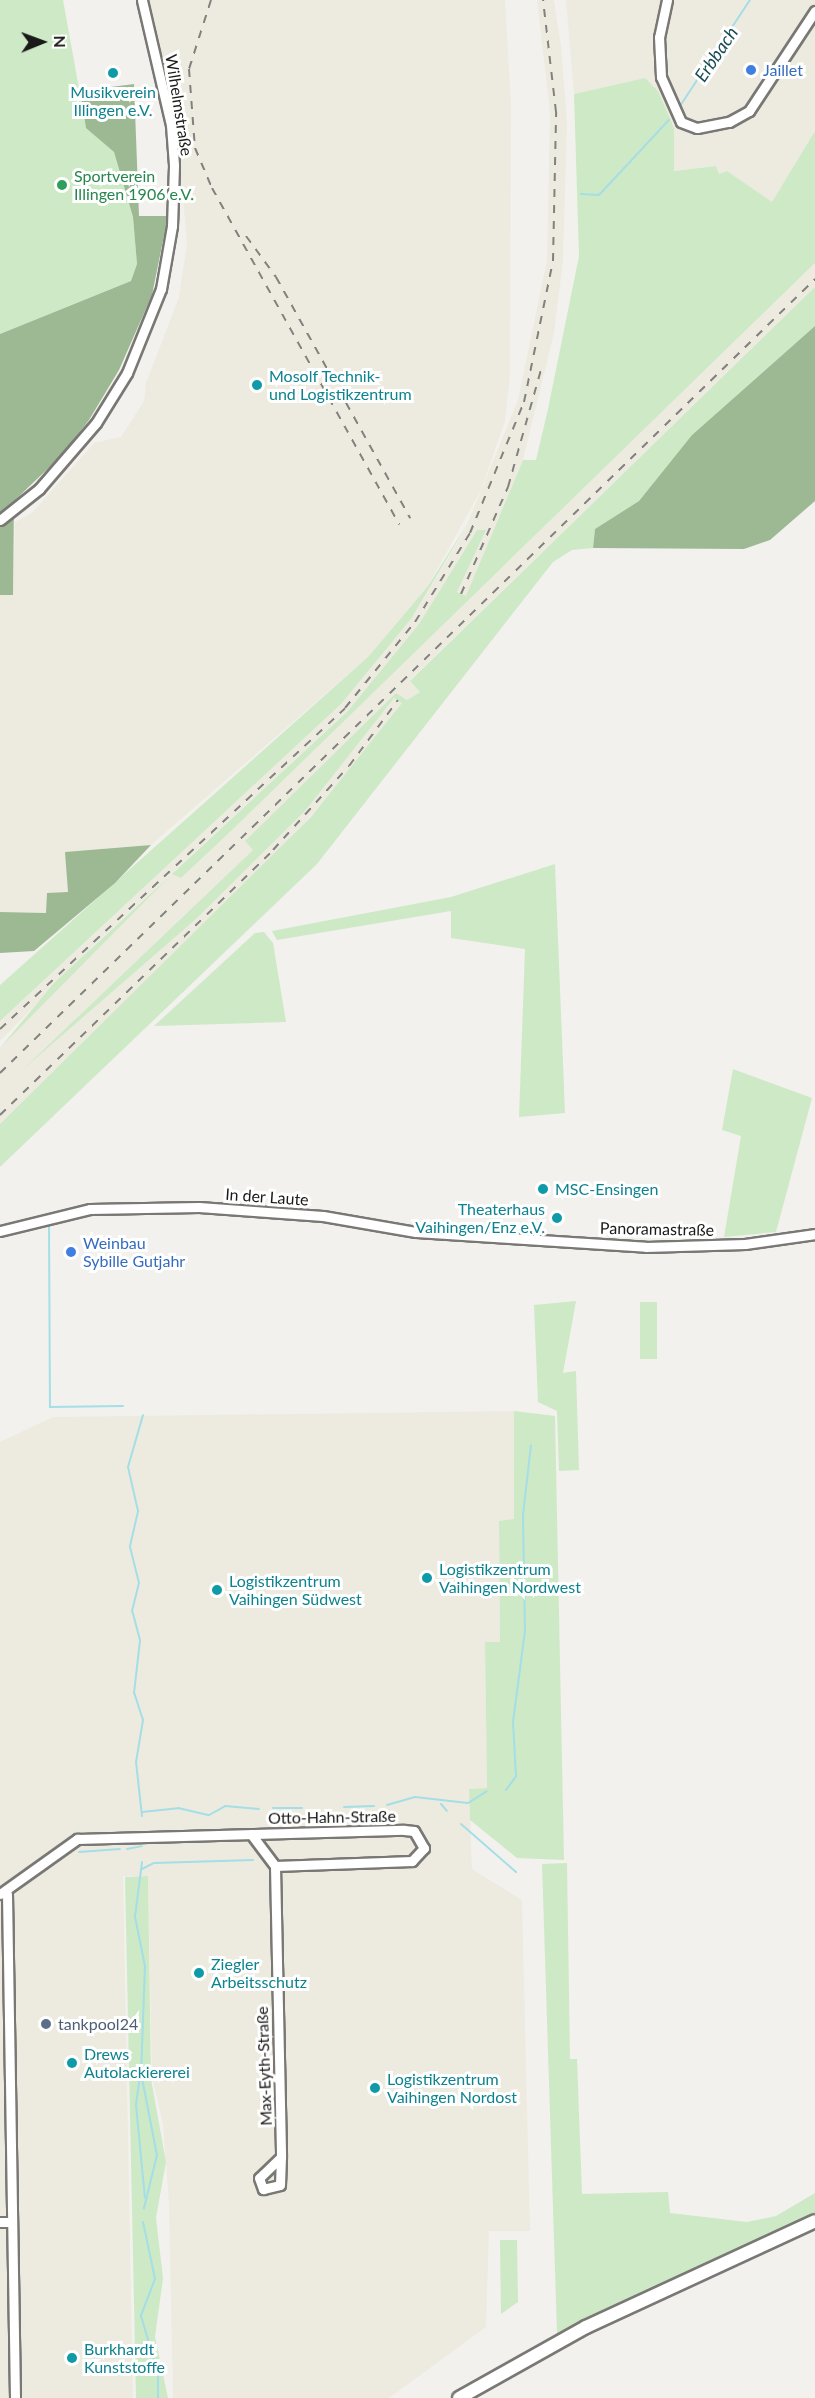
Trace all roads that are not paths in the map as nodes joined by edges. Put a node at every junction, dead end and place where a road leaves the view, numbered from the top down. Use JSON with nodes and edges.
{"nodes":[{"id":1,"x":142,"y":0,"type":"edge"},
{"id":2,"x":667,"y":0,"type":"edge"},
{"id":3,"x":815,"y":11,"type":"edge"},
{"id":4,"x":0,"y":520,"type":"edge"},
{"id":5,"x":0,"y":1231,"type":"edge"},
{"id":6,"x":815,"y":1234,"type":"edge"},
{"id":7,"x":534,"y":1240,"type":"joint"},
{"id":8,"x":252,"y":1834,"type":"junction"},
{"id":9,"x":275,"y":1866,"type":"junction"},
{"id":10,"x":3,"y":1894,"type":"edge"},
{"id":11,"x":281,"y":2157,"type":"dead end"},
{"id":12,"x":815,"y":2221,"type":"edge"},
{"id":13,"x":0,"y":2222,"type":"edge"},
{"id":14,"x":12,"y":2222,"type":"junction"},
{"id":15,"x":15,"y":2398,"type":"edge"},
{"id":16,"x":459,"y":2398,"type":"edge"}],
"edges":[{"from":1,"to":4,"type":"street","name":"Wilhelmstraße"},
{"from":2,"to":3,"type":"street"},
{"from":5,"to":7,"type":"street","name":"In der Laute"},
{"from":6,"to":7,"type":"street","name":"Panoramastraße"},
{"from":8,"to":9,"type":"street","name":"Otto-Hahn-Straße"},
{"from":8,"to":9,"type":"street","name":"Otto-Hahn-Straße"},
{"from":8,"to":10,"type":"street","name":"Otto-Hahn-Straße"},
{"from":9,"to":11,"type":"street","name":"Max-Eyth-Straße"},
{"from":10,"to":14,"type":"street"},
{"from":12,"to":16,"type":"main road"},
{"from":13,"to":14,"type":"street"},
{"from":14,"to":15,"type":"street"}]}
